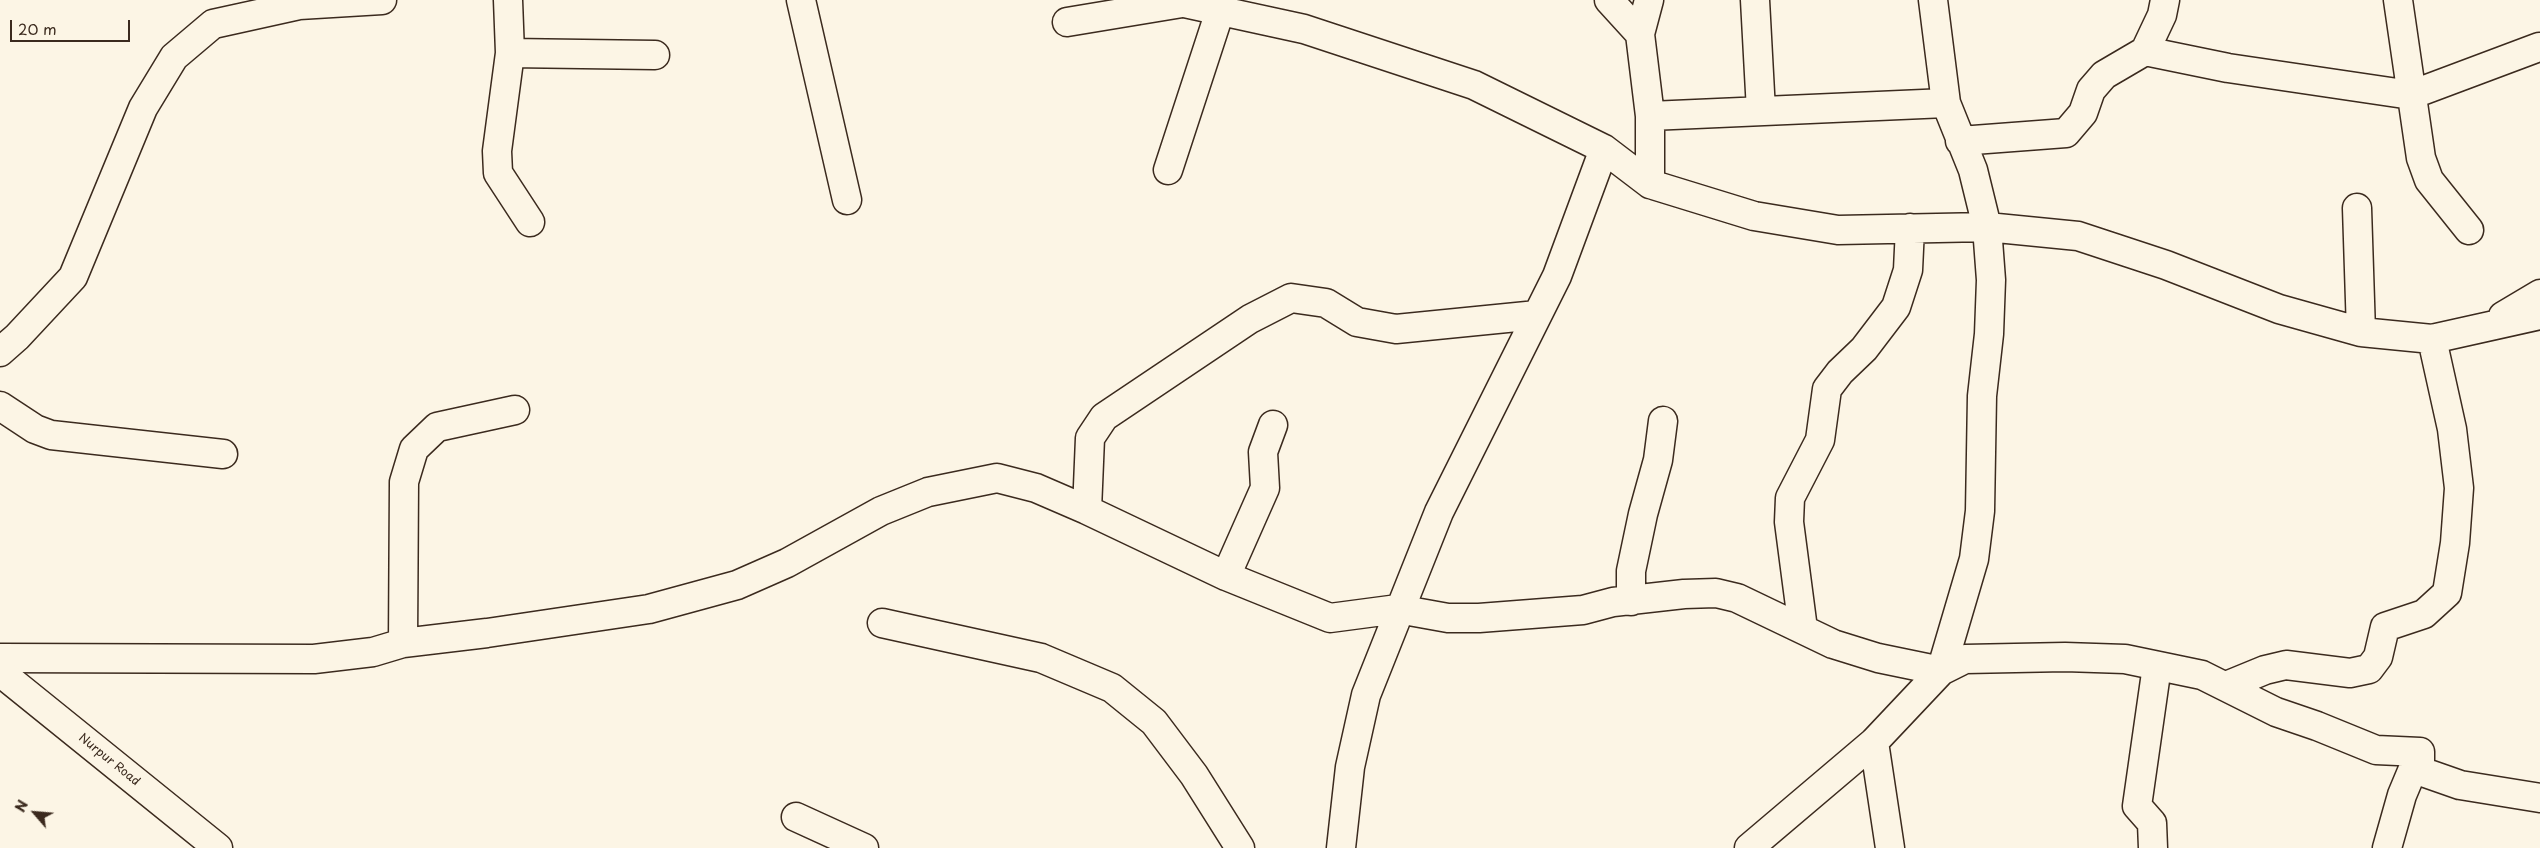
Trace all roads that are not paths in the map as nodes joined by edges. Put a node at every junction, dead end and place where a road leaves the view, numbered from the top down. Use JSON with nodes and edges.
{"nodes":[{"id":1,"x":382,"y":0,"type":"edge"},
{"id":2,"x":508,"y":0,"type":"edge"},
{"id":3,"x":801,"y":0,"type":"edge"},
{"id":4,"x":1609,"y":0,"type":"edge"},
{"id":5,"x":1649,"y":0,"type":"edge"},
{"id":6,"x":1755,"y":0,"type":"edge"},
{"id":7,"x":1933,"y":0,"type":"edge"},
{"id":8,"x":2165,"y":0,"type":"edge"},
{"id":9,"x":2398,"y":0,"type":"edge"},
{"id":10,"x":1177,"y":2,"type":"edge"},
{"id":11,"x":1220,"y":11,"type":"junction"},
{"id":12,"x":216,"y":12,"type":"edge"},
{"id":13,"x":1068,"y":22,"type":"dead end"},
{"id":14,"x":1640,"y":34,"type":"junction"},
{"id":15,"x":2539,"y":47,"type":"edge"},
{"id":16,"x":2145,"y":51,"type":"junction"},
{"id":17,"x":510,"y":53,"type":"junction"},
{"id":18,"x":655,"y":55,"type":"dead end"},
{"id":19,"x":2411,"y":95,"type":"junction"},
{"id":20,"x":1946,"y":103,"type":"junction"},
{"id":21,"x":1761,"y":111,"type":"junction"},
{"id":22,"x":1650,"y":116,"type":"junction"},
{"id":23,"x":1960,"y":141,"type":"junction"},
{"id":24,"x":1604,"y":149,"type":"junction"},
{"id":25,"x":1168,"y":170,"type":"dead end"},
{"id":26,"x":1650,"y":184,"type":"junction"},
{"id":27,"x":847,"y":200,"type":"dead end"},
{"id":28,"x":2357,"y":208,"type":"dead end"},
{"id":29,"x":530,"y":222,"type":"dead end"},
{"id":30,"x":1987,"y":226,"type":"junction"},
{"id":31,"x":1910,"y":228,"type":"junction"},
{"id":32,"x":2469,"y":230,"type":"dead end"},
{"id":33,"x":2540,"y":294,"type":"edge"},
{"id":34,"x":1537,"y":315,"type":"junction"},
{"id":35,"x":2540,"y":316,"type":"edge"},
{"id":36,"x":2483,"y":328,"type":"junction"},
{"id":37,"x":2361,"y":332,"type":"junction"},
{"id":38,"x":2432,"y":339,"type":"junction"},
{"id":39,"x":0,"y":352,"type":"edge"},
{"id":40,"x":0,"y":406,"type":"edge"},
{"id":41,"x":515,"y":410,"type":"dead end"},
{"id":42,"x":1663,"y":421,"type":"dead end"},
{"id":43,"x":1274,"y":425,"type":"dead end"},
{"id":44,"x":223,"y":454,"type":"dead end"},
{"id":45,"x":1087,"y":510,"type":"junction"},
{"id":46,"x":1226,"y":576,"type":"junction"},
{"id":47,"x":1631,"y":601,"type":"junction"},
{"id":48,"x":1398,"y":609,"type":"junction"},
{"id":49,"x":882,"y":623,"type":"dead end"},
{"id":50,"x":1803,"y":629,"type":"junction"},
{"id":51,"x":403,"y":643,"type":"junction"},
{"id":52,"x":0,"y":658,"type":"edge"},
{"id":53,"x":2157,"y":666,"type":"junction"},
{"id":54,"x":1941,"y":671,"type":"junction"},
{"id":55,"x":0,"y":672,"type":"edge"},
{"id":56,"x":2226,"y":686,"type":"junction"},
{"id":57,"x":1874,"y":742,"type":"junction"},
{"id":58,"x":2420,"y":752,"type":"junction"},
{"id":59,"x":2540,"y":798,"type":"edge"},
{"id":60,"x":796,"y":817,"type":"dead end"},
{"id":61,"x":218,"y":848,"type":"edge"},
{"id":62,"x":864,"y":848,"type":"edge"},
{"id":63,"x":1240,"y":848,"type":"edge"},
{"id":64,"x":1341,"y":848,"type":"edge"},
{"id":65,"x":1749,"y":848,"type":"edge"},
{"id":66,"x":1890,"y":848,"type":"edge"},
{"id":67,"x":2152,"y":848,"type":"edge"},
{"id":68,"x":2387,"y":848,"type":"edge"}],
"edges":[{"from":1,"to":12,"type":"street"},
{"from":2,"to":17,"type":"street"},
{"from":3,"to":27,"type":"street"},
{"from":4,"to":14,"type":"street"},
{"from":5,"to":14,"type":"street"},
{"from":6,"to":21,"type":"street"},
{"from":7,"to":20,"type":"street"},
{"from":8,"to":16,"type":"street"},
{"from":9,"to":19,"type":"street"},
{"from":10,"to":11,"type":"street"},
{"from":10,"to":13,"type":"street"},
{"from":11,"to":24,"type":"street"},
{"from":11,"to":25,"type":"street"},
{"from":12,"to":39,"type":"street"},
{"from":14,"to":22,"type":"street"},
{"from":15,"to":19,"type":"street"},
{"from":16,"to":19,"type":"street"},
{"from":16,"to":23,"type":"street"},
{"from":17,"to":18,"type":"street"},
{"from":17,"to":29,"type":"street"},
{"from":19,"to":32,"type":"street"},
{"from":20,"to":21,"type":"street"},
{"from":20,"to":23,"type":"street"},
{"from":21,"to":22,"type":"street"},
{"from":22,"to":26,"type":"street"},
{"from":23,"to":30,"type":"street"},
{"from":24,"to":26,"type":"street"},
{"from":24,"to":34,"type":"street"},
{"from":26,"to":31,"type":"street"},
{"from":28,"to":37,"type":"street"},
{"from":30,"to":31,"type":"street"},
{"from":30,"to":37,"type":"street"},
{"from":30,"to":54,"type":"street"},
{"from":31,"to":50,"type":"street"},
{"from":33,"to":36,"type":"street"},
{"from":34,"to":45,"type":"street"},
{"from":34,"to":48,"type":"street"},
{"from":35,"to":36,"type":"street"},
{"from":36,"to":38,"type":"street"},
{"from":37,"to":38,"type":"street"},
{"from":38,"to":56,"type":"street"},
{"from":40,"to":44,"type":"street"},
{"from":41,"to":51,"type":"street"},
{"from":42,"to":47,"type":"street"},
{"from":43,"to":46,"type":"street"},
{"from":45,"to":46,"type":"street"},
{"from":45,"to":51,"type":"street"},
{"from":46,"to":48,"type":"street"},
{"from":47,"to":48,"type":"street"},
{"from":47,"to":50,"type":"street"},
{"from":48,"to":64,"type":"street"},
{"from":49,"to":63,"type":"street"},
{"from":50,"to":54,"type":"street"},
{"from":51,"to":52,"type":"street"},
{"from":53,"to":54,"type":"street"},
{"from":53,"to":56,"type":"street"},
{"from":53,"to":67,"type":"street"},
{"from":54,"to":57,"type":"street"},
{"from":55,"to":61,"type":"street","name":"Nurpur Road"},
{"from":56,"to":58,"type":"street"},
{"from":57,"to":65,"type":"street"},
{"from":57,"to":66,"type":"street"},
{"from":58,"to":59,"type":"street"},
{"from":58,"to":68,"type":"street"},
{"from":60,"to":62,"type":"street"}]}
